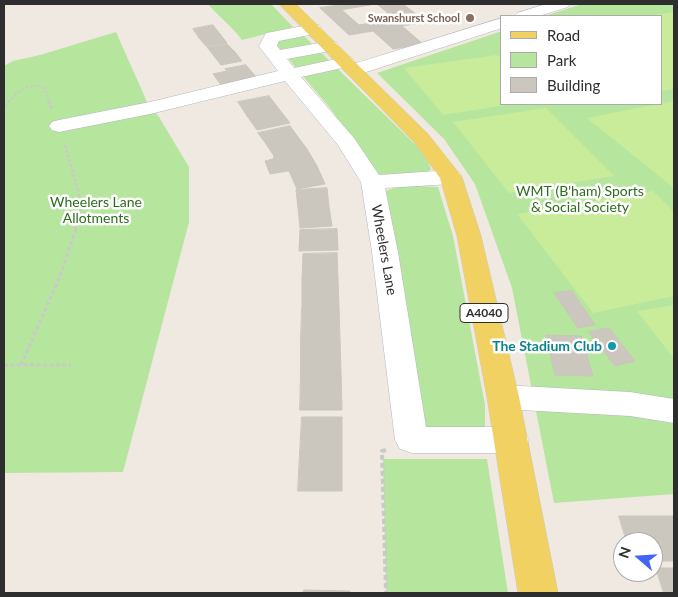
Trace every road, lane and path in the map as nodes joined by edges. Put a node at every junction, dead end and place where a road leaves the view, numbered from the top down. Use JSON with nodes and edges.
{"nodes":[{"id":1,"x":287,"y":4,"type":"edge"},
{"id":2,"x":562,"y":4,"type":"edge"},
{"id":3,"x":526,"y":15,"type":"edge"},
{"id":4,"x":500,"y":24,"type":"edge"},
{"id":5,"x":313,"y":29,"type":"junction"},
{"id":6,"x":330,"y":46,"type":"junction"},
{"id":7,"x":282,"y":65,"type":"junction"},
{"id":8,"x":350,"y":66,"type":"junction"},
{"id":9,"x":4,"y":106,"type":"edge"},
{"id":10,"x":59,"y":126,"type":"junction"},
{"id":11,"x":451,"y":177,"type":"junction"},
{"id":12,"x":372,"y":182,"type":"junction"},
{"id":13,"x":4,"y":364,"type":"edge"},
{"id":14,"x":21,"y":364,"type":"junction"},
{"id":15,"x":71,"y":365,"type":"dead end"},
{"id":16,"x":503,"y":397,"type":"junction"},
{"id":17,"x":674,"y":411,"type":"edge"},
{"id":18,"x":412,"y":440,"type":"junction"},
{"id":19,"x":512,"y":440,"type":"junction"},
{"id":20,"x":386,"y":593,"type":"edge"},
{"id":21,"x":538,"y":593,"type":"edge"}],
"edges":[{"from":1,"to":5,"type":"main road","number":"A4040"},
{"from":2,"to":3,"type":"street"},
{"from":4,"to":8,"type":"street"},
{"from":5,"to":6,"type":"main road","number":"A4040"},
{"from":5,"to":7,"type":"street"},
{"from":6,"to":7,"type":"street"},
{"from":6,"to":8,"type":"main road","number":"A4040"},
{"from":7,"to":8,"type":"street"},
{"from":7,"to":10,"type":"street"},
{"from":7,"to":12,"type":"street","name":"Wheelers Lane"},
{"from":8,"to":11,"type":"main road","number":"A4040"},
{"from":9,"to":10,"type":"path"},
{"from":10,"to":14,"type":"path"},
{"from":11,"to":12,"type":"street"},
{"from":11,"to":16,"type":"main road","number":"A4040"},
{"from":12,"to":18,"type":"street","name":"Wheelers Lane"},
{"from":13,"to":14,"type":"path"},
{"from":14,"to":15,"type":"path"},
{"from":16,"to":17,"type":"street"},
{"from":16,"to":19,"type":"main road","number":"A4040"},
{"from":18,"to":19,"type":"street"},
{"from":18,"to":20,"type":"path"},
{"from":19,"to":21,"type":"main road","number":"A4040"}]}
